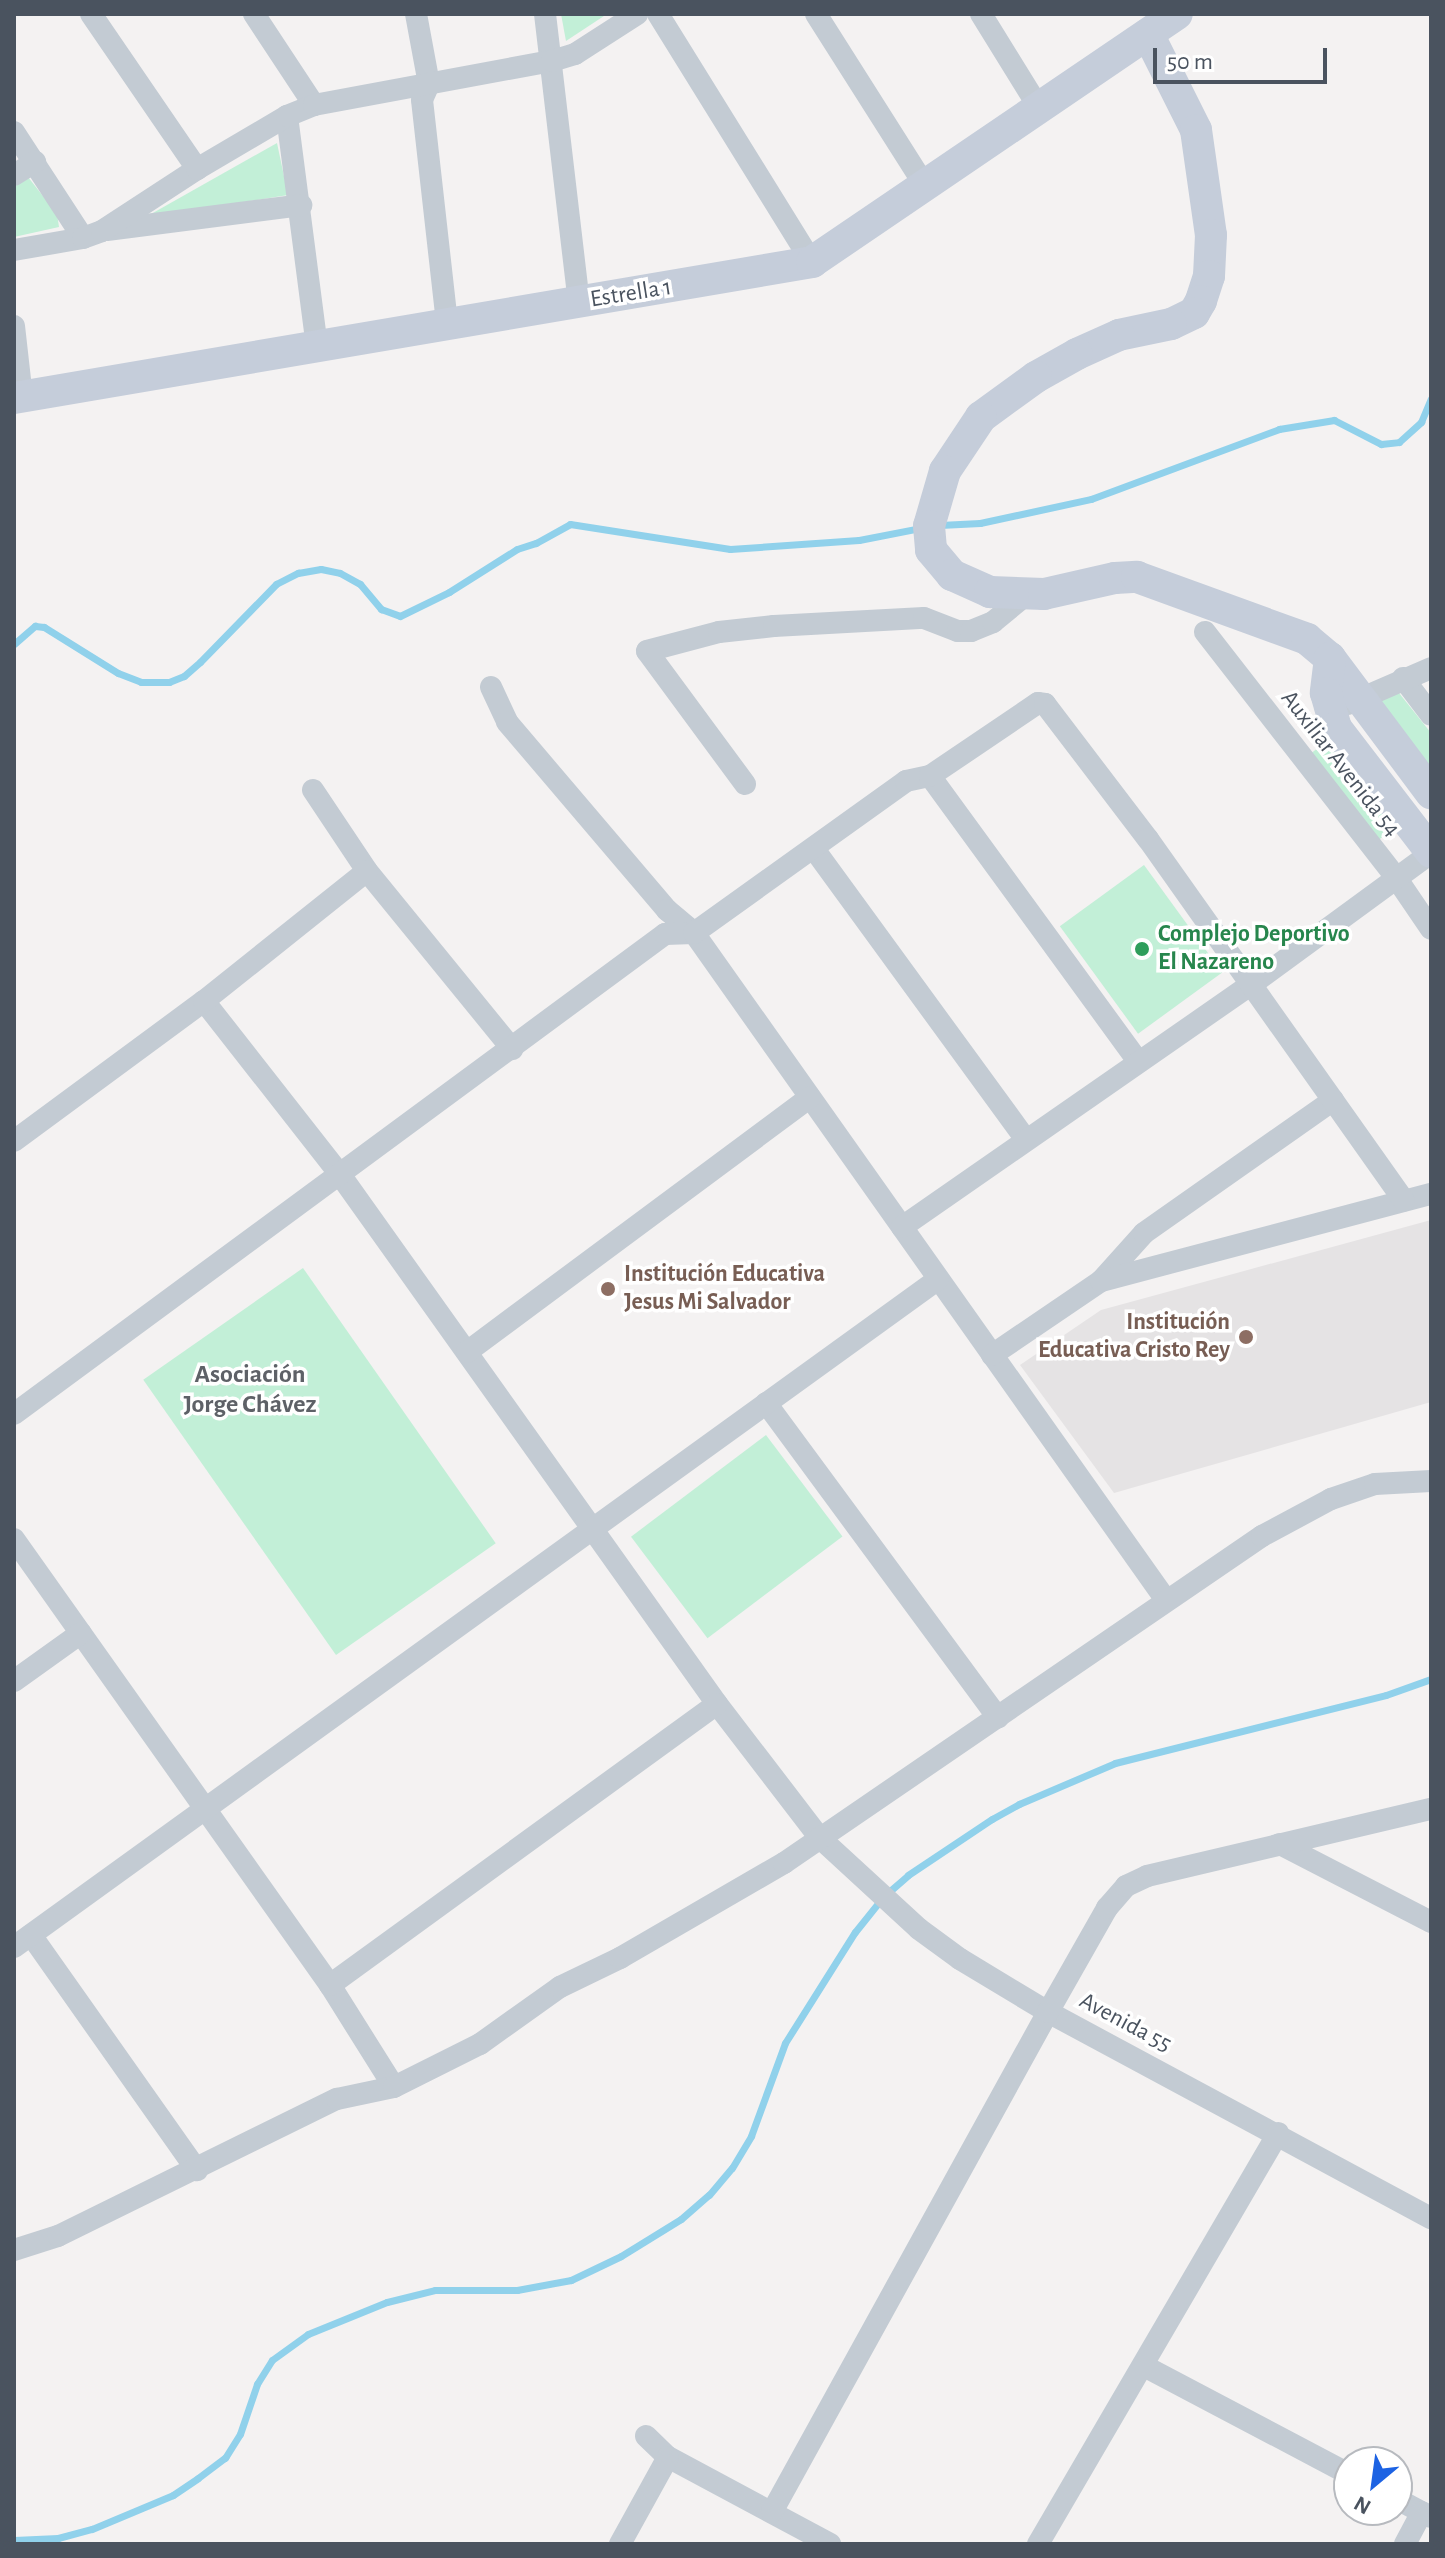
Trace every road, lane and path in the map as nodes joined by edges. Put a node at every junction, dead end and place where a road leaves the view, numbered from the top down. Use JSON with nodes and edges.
{"nodes":[{"id":1,"x":91,"y":14,"type":"edge"},
{"id":2,"x":254,"y":14,"type":"edge"},
{"id":3,"x":416,"y":14,"type":"edge"},
{"id":4,"x":545,"y":14,"type":"edge"},
{"id":5,"x":637,"y":14,"type":"edge"},
{"id":6,"x":658,"y":14,"type":"edge"},
{"id":7,"x":816,"y":14,"type":"edge"},
{"id":8,"x":981,"y":14,"type":"edge"},
{"id":9,"x":1177,"y":14,"type":"edge"},
{"id":10,"x":1142,"y":24,"type":"edge"},
{"id":11,"x":552,"y":61,"type":"junction"},
{"id":12,"x":429,"y":84,"type":"junction"},
{"id":13,"x":314,"y":105,"type":"junction"},
{"id":14,"x":1039,"y":108,"type":"junction"},
{"id":15,"x":287,"y":116,"type":"junction"},
{"id":16,"x":14,"y":132,"type":"edge"},
{"id":17,"x":35,"y":162,"type":"junction"},
{"id":18,"x":197,"y":169,"type":"junction"},
{"id":19,"x":14,"y":175,"type":"edge"},
{"id":20,"x":926,"y":187,"type":"junction"},
{"id":21,"x":301,"y":205,"type":"junction"},
{"id":22,"x":92,"y":234,"type":"junction"},
{"id":23,"x":14,"y":250,"type":"edge"},
{"id":24,"x":812,"y":262,"type":"junction"},
{"id":25,"x":579,"y":303,"type":"junction"},
{"id":26,"x":447,"y":323,"type":"junction"},
{"id":27,"x":14,"y":326,"type":"edge"},
{"id":28,"x":317,"y":347,"type":"junction"},
{"id":29,"x":18,"y":397,"type":"edge"},
{"id":30,"x":1027,"y":594,"type":"junction"},
{"id":31,"x":1205,"y":632,"type":"dead end"},
{"id":32,"x":1431,"y":668,"type":"edge"},
{"id":33,"x":1403,"y":678,"type":"junction"},
{"id":34,"x":491,"y":687,"type":"dead end"},
{"id":35,"x":1345,"y":707,"type":"junction"},
{"id":36,"x":1431,"y":715,"type":"edge"},
{"id":37,"x":930,"y":776,"type":"junction"},
{"id":38,"x":745,"y":784,"type":"dead end"},
{"id":39,"x":313,"y":790,"type":"dead end"},
{"id":40,"x":1431,"y":793,"type":"edge"},
{"id":41,"x":814,"y":849,"type":"junction"},
{"id":42,"x":1431,"y":853,"type":"edge"},
{"id":43,"x":367,"y":871,"type":"junction"},
{"id":44,"x":1397,"y":879,"type":"junction"},
{"id":45,"x":1431,"y":929,"type":"edge"},
{"id":46,"x":694,"y":933,"type":"junction"},
{"id":47,"x":1252,"y":984,"type":"junction"},
{"id":48,"x":204,"y":1001,"type":"junction"},
{"id":49,"x":512,"y":1049,"type":"junction"},
{"id":50,"x":1138,"y":1061,"type":"junction"},
{"id":51,"x":810,"y":1097,"type":"junction"},
{"id":52,"x":1333,"y":1100,"type":"junction"},
{"id":53,"x":1026,"y":1140,"type":"junction"},
{"id":54,"x":14,"y":1141,"type":"edge"},
{"id":55,"x":341,"y":1176,"type":"junction"},
{"id":56,"x":1431,"y":1194,"type":"edge"},
{"id":57,"x":1404,"y":1201,"type":"junction"},
{"id":58,"x":902,"y":1227,"type":"junction"},
{"id":59,"x":937,"y":1280,"type":"junction"},
{"id":60,"x":1101,"y":1281,"type":"junction"},
{"id":61,"x":467,"y":1352,"type":"junction"},
{"id":62,"x":992,"y":1355,"type":"junction"},
{"id":63,"x":766,"y":1403,"type":"junction"},
{"id":64,"x":14,"y":1414,"type":"edge"},
{"id":65,"x":1431,"y":1481,"type":"edge"},
{"id":66,"x":595,"y":1530,"type":"junction"},
{"id":67,"x":14,"y":1539,"type":"edge"},
{"id":68,"x":1166,"y":1600,"type":"junction"},
{"id":69,"x":81,"y":1633,"type":"junction"},
{"id":70,"x":14,"y":1681,"type":"edge"},
{"id":71,"x":717,"y":1704,"type":"junction"},
{"id":72,"x":998,"y":1718,"type":"junction"},
{"id":73,"x":1431,"y":1809,"type":"edge"},
{"id":74,"x":206,"y":1810,"type":"junction"},
{"id":75,"x":820,"y":1838,"type":"junction"},
{"id":76,"x":1280,"y":1844,"type":"junction"},
{"id":77,"x":1431,"y":1922,"type":"edge"},
{"id":78,"x":22,"y":1941,"type":"edge"},
{"id":79,"x":330,"y":1985,"type":"junction"},
{"id":80,"x":1048,"y":2012,"type":"junction"},
{"id":81,"x":394,"y":2087,"type":"junction"},
{"id":82,"x":1278,"y":2133,"type":"junction"},
{"id":83,"x":197,"y":2170,"type":"junction"},
{"id":84,"x":1431,"y":2218,"type":"edge"},
{"id":85,"x":14,"y":2250,"type":"edge"},
{"id":86,"x":1144,"y":2366,"type":"junction"},
{"id":87,"x":646,"y":2436,"type":"dead end"},
{"id":88,"x":668,"y":2457,"type":"junction"},
{"id":89,"x":1333,"y":2466,"type":"edge"},
{"id":90,"x":772,"y":2512,"type":"junction"},
{"id":91,"x":1427,"y":2514,"type":"edge"},
{"id":92,"x":620,"y":2544,"type":"edge"},
{"id":93,"x":830,"y":2544,"type":"edge"},
{"id":94,"x":1038,"y":2544,"type":"edge"},
{"id":95,"x":1405,"y":2544,"type":"edge"}],
"edges":[{"from":1,"to":18,"type":"street"},
{"from":2,"to":13,"type":"street"},
{"from":3,"to":12,"type":"street"},
{"from":4,"to":11,"type":"street"},
{"from":5,"to":11,"type":"street"},
{"from":6,"to":24,"type":"street"},
{"from":7,"to":20,"type":"street"},
{"from":8,"to":14,"type":"street"},
{"from":9,"to":10,"type":"street","name":"Estrella 1"},
{"from":10,"to":14,"type":"street","name":"Estrella 1"},
{"from":10,"to":30,"type":"street"},
{"from":11,"to":12,"type":"street"},
{"from":11,"to":25,"type":"street"},
{"from":12,"to":13,"type":"street"},
{"from":12,"to":26,"type":"street"},
{"from":13,"to":15,"type":"street"},
{"from":14,"to":20,"type":"street","name":"Estrella 1"},
{"from":15,"to":18,"type":"street"},
{"from":15,"to":21,"type":"street"},
{"from":16,"to":17,"type":"street"},
{"from":17,"to":19,"type":"street"},
{"from":17,"to":22,"type":"street"},
{"from":18,"to":22,"type":"street"},
{"from":20,"to":24,"type":"street","name":"Estrella 1"},
{"from":21,"to":22,"type":"street"},
{"from":21,"to":28,"type":"street"},
{"from":22,"to":23,"type":"street"},
{"from":24,"to":25,"type":"street","name":"Estrella 1"},
{"from":25,"to":26,"type":"street","name":"Estrella 1"},
{"from":26,"to":28,"type":"street","name":"Estrella 1"},
{"from":27,"to":29,"type":"street"},
{"from":28,"to":29,"type":"street","name":"Estrella 1"},
{"from":30,"to":35,"type":"street"},
{"from":30,"to":38,"type":"street"},
{"from":31,"to":44,"type":"street","name":"Auxiliar Avenida 54"},
{"from":32,"to":33,"type":"street"},
{"from":33,"to":35,"type":"street"},
{"from":33,"to":36,"type":"street"},
{"from":34,"to":46,"type":"street"},
{"from":35,"to":40,"type":"street"},
{"from":35,"to":42,"type":"street"},
{"from":37,"to":41,"type":"street"},
{"from":37,"to":47,"type":"street"},
{"from":37,"to":50,"type":"street"},
{"from":39,"to":43,"type":"street"},
{"from":41,"to":46,"type":"street"},
{"from":41,"to":53,"type":"street"},
{"from":42,"to":44,"type":"street"},
{"from":43,"to":48,"type":"street"},
{"from":43,"to":49,"type":"street"},
{"from":44,"to":45,"type":"street","name":"Auxiliar Avenida 54"},
{"from":44,"to":47,"type":"street"},
{"from":46,"to":49,"type":"street"},
{"from":46,"to":51,"type":"street"},
{"from":47,"to":50,"type":"street"},
{"from":47,"to":52,"type":"street"},
{"from":48,"to":54,"type":"street"},
{"from":48,"to":55,"type":"street","name":"Avenida 55"},
{"from":49,"to":55,"type":"street"},
{"from":50,"to":53,"type":"street"},
{"from":51,"to":58,"type":"street"},
{"from":51,"to":61,"type":"street"},
{"from":52,"to":57,"type":"street"},
{"from":52,"to":60,"type":"street"},
{"from":53,"to":58,"type":"street"},
{"from":55,"to":61,"type":"street","name":"Avenida 55"},
{"from":55,"to":64,"type":"street"},
{"from":56,"to":57,"type":"street"},
{"from":57,"to":60,"type":"street"},
{"from":58,"to":59,"type":"street"},
{"from":59,"to":62,"type":"street"},
{"from":59,"to":63,"type":"street"},
{"from":60,"to":62,"type":"street"},
{"from":61,"to":66,"type":"street","name":"Avenida 55"},
{"from":62,"to":68,"type":"street"},
{"from":63,"to":66,"type":"street"},
{"from":63,"to":72,"type":"street"},
{"from":65,"to":68,"type":"street"},
{"from":66,"to":71,"type":"street","name":"Avenida 55"},
{"from":66,"to":74,"type":"street"},
{"from":67,"to":69,"type":"street"},
{"from":68,"to":72,"type":"street"},
{"from":69,"to":70,"type":"street"},
{"from":69,"to":74,"type":"street"},
{"from":71,"to":75,"type":"street","name":"Avenida 55"},
{"from":71,"to":79,"type":"street"},
{"from":72,"to":75,"type":"street"},
{"from":73,"to":76,"type":"street"},
{"from":74,"to":78,"type":"street"},
{"from":74,"to":79,"type":"street"},
{"from":75,"to":80,"type":"street","name":"Avenida 55"},
{"from":75,"to":81,"type":"street"},
{"from":76,"to":77,"type":"street"},
{"from":76,"to":80,"type":"street"},
{"from":78,"to":83,"type":"street"},
{"from":79,"to":81,"type":"street"},
{"from":80,"to":82,"type":"street","name":"Avenida 55"},
{"from":80,"to":90,"type":"street"},
{"from":81,"to":83,"type":"street"},
{"from":82,"to":84,"type":"street","name":"Avenida 55"},
{"from":82,"to":86,"type":"street"},
{"from":83,"to":85,"type":"street"},
{"from":86,"to":89,"type":"street"},
{"from":86,"to":94,"type":"street"},
{"from":87,"to":88,"type":"street"},
{"from":88,"to":90,"type":"street"},
{"from":88,"to":92,"type":"street"},
{"from":90,"to":93,"type":"street"},
{"from":91,"to":95,"type":"street"}]}
